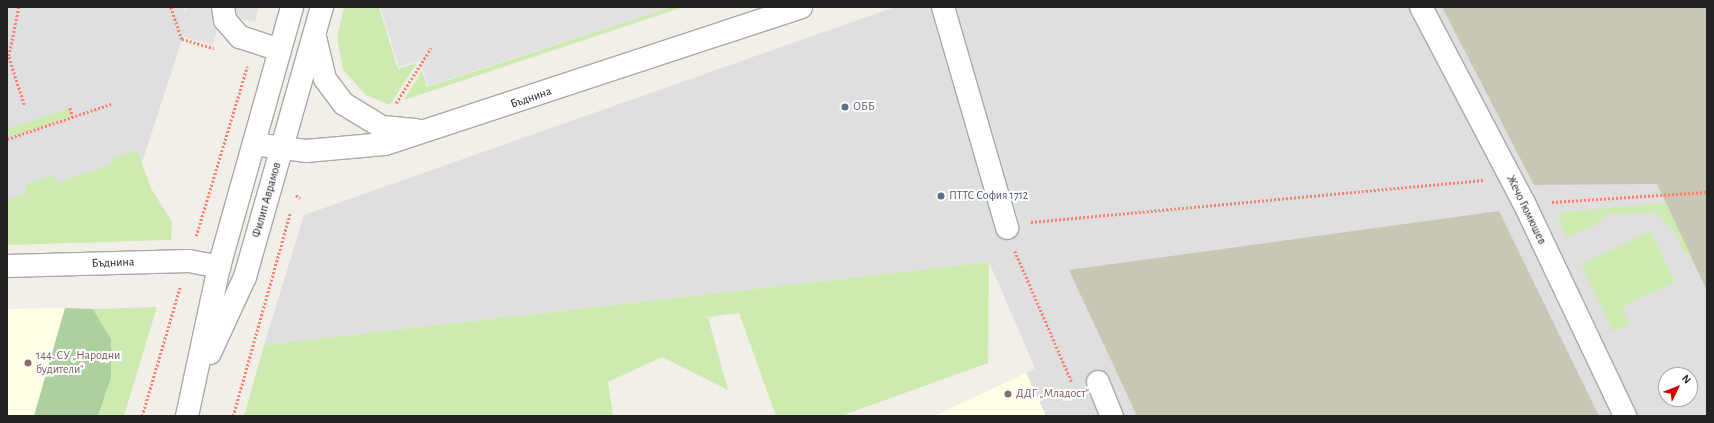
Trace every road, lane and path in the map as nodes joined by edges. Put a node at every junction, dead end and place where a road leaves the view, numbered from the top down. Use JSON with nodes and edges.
{"nodes":[{"id":1,"x":19,"y":7,"type":"edge"},
{"id":2,"x":171,"y":7,"type":"edge"},
{"id":3,"x":223,"y":7,"type":"edge"},
{"id":4,"x":292,"y":7,"type":"edge"},
{"id":5,"x":322,"y":7,"type":"edge"},
{"id":6,"x":801,"y":7,"type":"edge"},
{"id":7,"x":943,"y":7,"type":"edge"},
{"id":8,"x":1421,"y":7,"type":"edge"},
{"id":9,"x":315,"y":32,"type":"junction"},
{"id":10,"x":431,"y":48,"type":"dead end"},
{"id":11,"x":220,"y":49,"type":"dead end"},
{"id":12,"x":280,"y":50,"type":"junction"},
{"id":13,"x":248,"y":64,"type":"dead end"},
{"id":14,"x":111,"y":104,"type":"dead end"},
{"id":15,"x":25,"y":106,"type":"dead end"},
{"id":16,"x":394,"y":107,"type":"dead end"},
{"id":17,"x":70,"y":108,"type":"dead end"},
{"id":18,"x":73,"y":117,"type":"junction"},
{"id":19,"x":442,"y":127,"type":"junction"},
{"id":20,"x":7,"y":139,"type":"edge"},
{"id":21,"x":254,"y":144,"type":"junction"},
{"id":22,"x":281,"y":150,"type":"junction"},
{"id":23,"x":1484,"y":180,"type":"dead end"},
{"id":24,"x":1707,"y":192,"type":"edge"},
{"id":25,"x":296,"y":195,"type":"dead end"},
{"id":26,"x":300,"y":198,"type":"dead end"},
{"id":27,"x":1524,"y":204,"type":"junction"},
{"id":28,"x":293,"y":214,"type":"dead end"},
{"id":29,"x":1029,"y":222,"type":"dead end"},
{"id":30,"x":1007,"y":228,"type":"joint"},
{"id":31,"x":196,"y":237,"type":"dead end"},
{"id":32,"x":7,"y":266,"type":"edge"},
{"id":33,"x":219,"y":267,"type":"junction"},
{"id":34,"x":178,"y":294,"type":"dead end"},
{"id":35,"x":1098,"y":382,"type":"dead end"},
{"id":36,"x":195,"y":387,"type":"junction"},
{"id":37,"x":1074,"y":388,"type":"dead end"},
{"id":38,"x":142,"y":416,"type":"edge"},
{"id":39,"x":187,"y":416,"type":"edge"},
{"id":40,"x":233,"y":416,"type":"edge"},
{"id":41,"x":1112,"y":416,"type":"edge"},
{"id":42,"x":1625,"y":416,"type":"edge"}],
"edges":[{"from":1,"to":15,"type":"path"},
{"from":2,"to":11,"type":"path"},
{"from":3,"to":12,"type":"street"},
{"from":4,"to":12,"type":"street","name":"Филип Аврамов"},
{"from":5,"to":9,"type":"street","name":"Филип Аврамов"},
{"from":6,"to":19,"type":"street","name":"Бъднина"},
{"from":7,"to":30,"type":"street"},
{"from":8,"to":27,"type":"street","name":"Жечо Гюмюшев"},
{"from":9,"to":19,"type":"street"},
{"from":9,"to":22,"type":"street","name":"Филип Аврамов"},
{"from":10,"to":16,"type":"path"},
{"from":12,"to":21,"type":"street","name":"Филип Аврамов"},
{"from":13,"to":31,"type":"path"},
{"from":14,"to":18,"type":"path"},
{"from":17,"to":18,"type":"path"},
{"from":18,"to":20,"type":"path"},
{"from":19,"to":22,"type":"street","name":"Бъднина"},
{"from":21,"to":22,"type":"street","name":"Бъднина"},
{"from":21,"to":33,"type":"street","name":"Филип Аврамов"},
{"from":22,"to":36,"type":"street","name":"Филип Аврамов"},
{"from":23,"to":29,"type":"path"},
{"from":24,"to":27,"type":"path"},
{"from":25,"to":26,"type":"path"},
{"from":27,"to":42,"type":"street","name":"Жечо Гюмюшев"},
{"from":28,"to":40,"type":"path"},
{"from":30,"to":37,"type":"path"},
{"from":32,"to":33,"type":"street","name":"Бъднина"},
{"from":33,"to":36,"type":"street","name":"Филип Аврамов"},
{"from":34,"to":38,"type":"path"},
{"from":35,"to":41,"type":"street"},
{"from":36,"to":39,"type":"street","name":"Филип Аврамов"}]}
